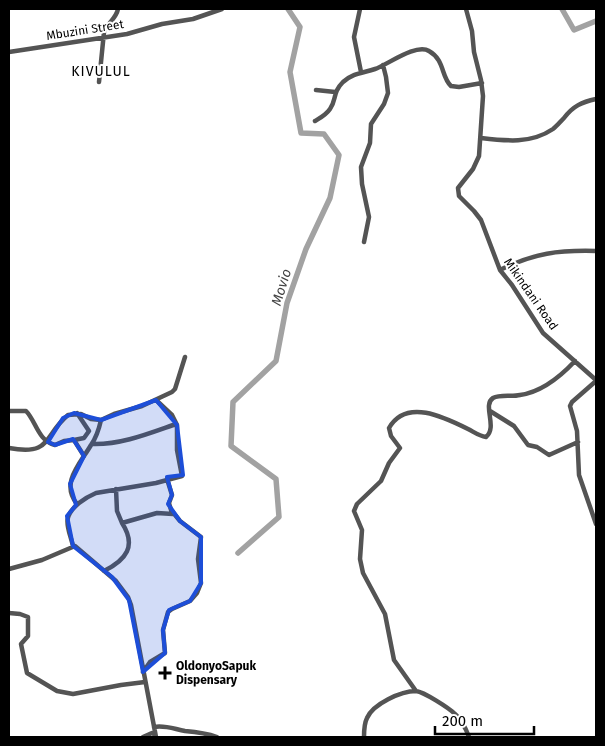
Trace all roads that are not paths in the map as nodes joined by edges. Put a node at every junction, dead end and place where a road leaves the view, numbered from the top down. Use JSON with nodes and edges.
{"nodes":[{"id":1,"x":118,"y":9,"type":"edge"},
{"id":2,"x":222,"y":9,"type":"edge"},
{"id":3,"x":360,"y":9,"type":"edge"},
{"id":4,"x":466,"y":9,"type":"edge"},
{"id":5,"x":104,"y":37,"type":"junction"},
{"id":6,"x":9,"y":52,"type":"edge"},
{"id":7,"x":383,"y":65,"type":"junction"},
{"id":8,"x":361,"y":72,"type":"junction"},
{"id":9,"x":100,"y":82,"type":"dead end"},
{"id":10,"x":482,"y":83,"type":"junction"},
{"id":11,"x":316,"y":90,"type":"dead end"},
{"id":12,"x":335,"y":92,"type":"junction"},
{"id":13,"x":596,"y":99,"type":"edge"},
{"id":14,"x":315,"y":121,"type":"dead end"},
{"id":15,"x":481,"y":138,"type":"junction"},
{"id":16,"x":364,"y":242,"type":"dead end"},
{"id":17,"x":596,"y":251,"type":"edge"},
{"id":18,"x":500,"y":270,"type":"junction"},
{"id":19,"x":185,"y":357,"type":"dead end"},
{"id":20,"x":575,"y":361,"type":"junction"},
{"id":21,"x":596,"y":381,"type":"edge"},
{"id":22,"x":156,"y":400,"type":"junction"},
{"id":23,"x":9,"y":411,"type":"edge"},
{"id":24,"x":490,"y":411,"type":"junction"},
{"id":25,"x":77,"y":414,"type":"junction"},
{"id":26,"x":101,"y":420,"type":"junction"},
{"id":27,"x":176,"y":424,"type":"junction"},
{"id":28,"x":74,"y":440,"type":"junction"},
{"id":29,"x":48,"y":442,"type":"junction"},
{"id":30,"x":578,"y":442,"type":"junction"},
{"id":31,"x":92,"y":444,"type":"junction"},
{"id":32,"x":9,"y":448,"type":"edge"},
{"id":33,"x":84,"y":456,"type":"junction"},
{"id":34,"x":167,"y":479,"type":"junction"},
{"id":35,"x":116,"y":489,"type":"junction"},
{"id":36,"x":77,"y":504,"type":"junction"},
{"id":37,"x":173,"y":514,"type":"junction"},
{"id":38,"x":122,"y":523,"type":"junction"},
{"id":39,"x":596,"y":524,"type":"edge"},
{"id":40,"x":73,"y":546,"type":"junction"},
{"id":41,"x":9,"y":569,"type":"edge"},
{"id":42,"x":104,"y":571,"type":"junction"},
{"id":43,"x":9,"y":613,"type":"edge"},
{"id":44,"x":143,"y":672,"type":"junction"},
{"id":45,"x":145,"y":682,"type":"junction"},
{"id":46,"x":416,"y":692,"type":"junction"},
{"id":47,"x":154,"y":728,"type":"junction"},
{"id":48,"x":155,"y":736,"type":"edge"},
{"id":49,"x":142,"y":737,"type":"edge"},
{"id":50,"x":217,"y":737,"type":"edge"},
{"id":51,"x":364,"y":737,"type":"edge"},
{"id":52,"x":469,"y":737,"type":"edge"}],
"edges":[{"from":1,"to":5,"type":"street"},
{"from":2,"to":5,"type":"street","name":"Mbuzini Street"},
{"from":3,"to":8,"type":"street"},
{"from":4,"to":10,"type":"street","name":"Mikindani Road"},
{"from":5,"to":6,"type":"street","name":"Mbuzini Street"},
{"from":5,"to":9,"type":"street"},
{"from":7,"to":8,"type":"street"},
{"from":7,"to":10,"type":"street"},
{"from":7,"to":16,"type":"street"},
{"from":8,"to":12,"type":"street"},
{"from":10,"to":15,"type":"street","name":"Mikindani Road"},
{"from":11,"to":12,"type":"street"},
{"from":12,"to":14,"type":"street"},
{"from":13,"to":15,"type":"street"},
{"from":15,"to":18,"type":"street","name":"Mikindani Road"},
{"from":17,"to":18,"type":"street"},
{"from":18,"to":20,"type":"street","name":"Mikindani Road"},
{"from":19,"to":22,"type":"street"},
{"from":20,"to":21,"type":"street","name":"Mikindani Road"},
{"from":20,"to":24,"type":"street"},
{"from":21,"to":30,"type":"street"},
{"from":22,"to":26,"type":"street"},
{"from":22,"to":27,"type":"street"},
{"from":23,"to":29,"type":"street"},
{"from":24,"to":30,"type":"street"},
{"from":24,"to":46,"type":"street"},
{"from":25,"to":26,"type":"street"},
{"from":25,"to":28,"type":"street"},
{"from":25,"to":29,"type":"street"},
{"from":26,"to":31,"type":"street"},
{"from":27,"to":31,"type":"street"},
{"from":27,"to":34,"type":"street"},
{"from":28,"to":29,"type":"street"},
{"from":28,"to":33,"type":"street"},
{"from":29,"to":32,"type":"street"},
{"from":30,"to":39,"type":"street"},
{"from":31,"to":33,"type":"street"},
{"from":33,"to":36,"type":"street"},
{"from":34,"to":35,"type":"street"},
{"from":34,"to":37,"type":"street"},
{"from":35,"to":36,"type":"street"},
{"from":35,"to":38,"type":"street"},
{"from":36,"to":40,"type":"street"},
{"from":37,"to":38,"type":"street"},
{"from":37,"to":44,"type":"street"},
{"from":38,"to":42,"type":"street"},
{"from":40,"to":41,"type":"street"},
{"from":40,"to":42,"type":"street"},
{"from":42,"to":44,"type":"street"},
{"from":43,"to":45,"type":"street"},
{"from":44,"to":45,"type":"street"},
{"from":45,"to":47,"type":"street"},
{"from":46,"to":51,"type":"street"},
{"from":46,"to":52,"type":"street"},
{"from":47,"to":48,"type":"street"},
{"from":47,"to":50,"type":"street"},
{"from":48,"to":49,"type":"street"}]}
